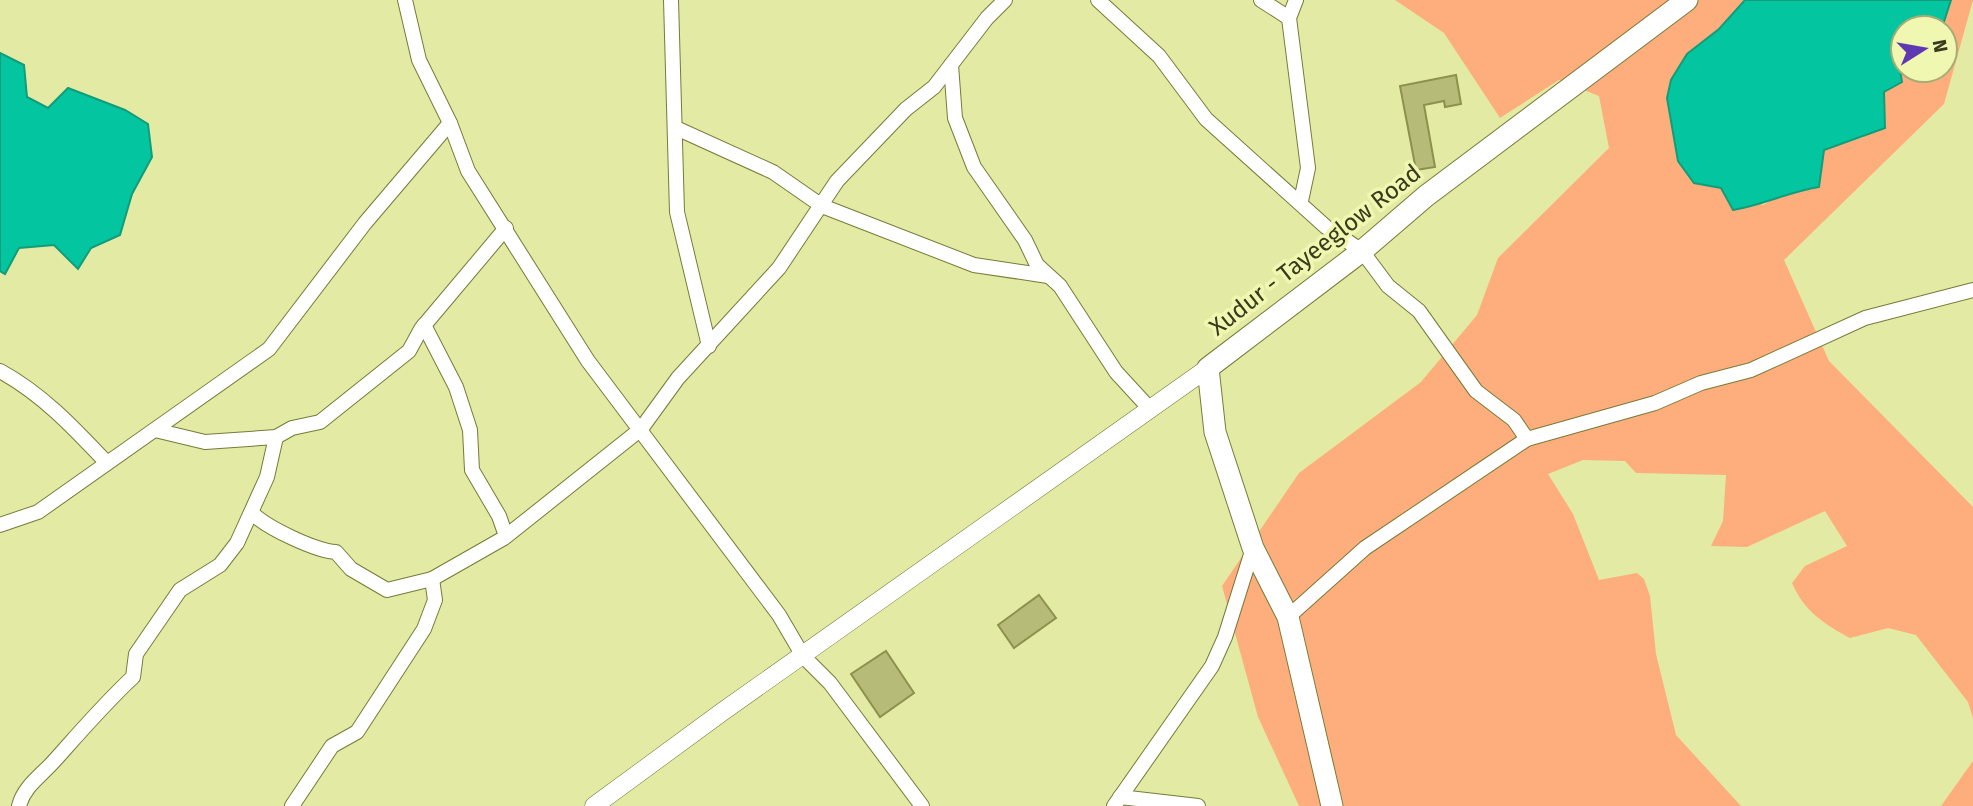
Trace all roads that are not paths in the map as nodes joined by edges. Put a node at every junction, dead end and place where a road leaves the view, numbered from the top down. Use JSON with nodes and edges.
{"nodes":[{"id":1,"x":405,"y":0,"type":"edge"},
{"id":2,"x":671,"y":0,"type":"edge"},
{"id":3,"x":1005,"y":0,"type":"edge"},
{"id":4,"x":1098,"y":0,"type":"edge"},
{"id":5,"x":1261,"y":0,"type":"edge"},
{"id":6,"x":1296,"y":0,"type":"edge"},
{"id":7,"x":1686,"y":0,"type":"edge"},
{"id":8,"x":1289,"y":18,"type":"junction"},
{"id":9,"x":951,"y":65,"type":"junction"},
{"id":10,"x":450,"y":123,"type":"junction"},
{"id":11,"x":676,"y":128,"type":"junction"},
{"id":12,"x":1301,"y":201,"type":"junction"},
{"id":13,"x":822,"y":206,"type":"junction"},
{"id":14,"x":506,"y":228,"type":"junction"},
{"id":15,"x":1362,"y":251,"type":"junction"},
{"id":16,"x":1049,"y":276,"type":"junction"},
{"id":17,"x":1973,"y":290,"type":"edge"},
{"id":18,"x":424,"y":325,"type":"junction"},
{"id":19,"x":709,"y":346,"type":"junction"},
{"id":20,"x":1208,"y":368,"type":"junction"},
{"id":21,"x":0,"y":371,"type":"edge"},
{"id":22,"x":1150,"y":409,"type":"junction"},
{"id":23,"x":641,"y":429,"type":"junction"},
{"id":24,"x":155,"y":430,"type":"junction"},
{"id":25,"x":276,"y":438,"type":"junction"},
{"id":26,"x":1527,"y":439,"type":"junction"},
{"id":27,"x":106,"y":462,"type":"junction"},
{"id":28,"x":252,"y":513,"type":"junction"},
{"id":29,"x":0,"y":525,"type":"edge"},
{"id":30,"x":506,"y":536,"type":"junction"},
{"id":31,"x":1253,"y":548,"type":"junction"},
{"id":32,"x":432,"y":579,"type":"junction"},
{"id":33,"x":1288,"y":617,"type":"junction"},
{"id":34,"x":803,"y":656,"type":"junction"},
{"id":35,"x":1117,"y":801,"type":"edge"},
{"id":36,"x":19,"y":806,"type":"edge"},
{"id":37,"x":292,"y":806,"type":"edge"},
{"id":38,"x":594,"y":806,"type":"edge"},
{"id":39,"x":922,"y":806,"type":"edge"},
{"id":40,"x":1198,"y":806,"type":"edge"},
{"id":41,"x":1332,"y":806,"type":"edge"}],
"edges":[{"from":1,"to":10,"type":"street"},
{"from":2,"to":11,"type":"street"},
{"from":3,"to":9,"type":"street"},
{"from":4,"to":12,"type":"street"},
{"from":5,"to":8,"type":"street"},
{"from":6,"to":8,"type":"street"},
{"from":7,"to":15,"type":"main road","name":"Xudur - Tayeeglow Road"},
{"from":8,"to":12,"type":"street"},
{"from":9,"to":13,"type":"street"},
{"from":9,"to":16,"type":"street"},
{"from":10,"to":14,"type":"street"},
{"from":10,"to":24,"type":"street"},
{"from":11,"to":13,"type":"street"},
{"from":11,"to":19,"type":"street"},
{"from":12,"to":15,"type":"street"},
{"from":13,"to":16,"type":"street"},
{"from":13,"to":19,"type":"street"},
{"from":14,"to":18,"type":"street"},
{"from":14,"to":23,"type":"street"},
{"from":15,"to":20,"type":"main road","name":"Xudur - Tayeeglow Road"},
{"from":15,"to":26,"type":"street"},
{"from":16,"to":22,"type":"street"},
{"from":17,"to":26,"type":"street"},
{"from":18,"to":25,"type":"street"},
{"from":18,"to":30,"type":"street"},
{"from":19,"to":23,"type":"street"},
{"from":20,"to":22,"type":"street"},
{"from":20,"to":31,"type":"main road","name":"Xudur - Tayeeglow Road"},
{"from":21,"to":27,"type":"street"},
{"from":22,"to":34,"type":"street"},
{"from":23,"to":30,"type":"street"},
{"from":23,"to":34,"type":"street"},
{"from":24,"to":25,"type":"street"},
{"from":24,"to":27,"type":"street"},
{"from":25,"to":28,"type":"street"},
{"from":26,"to":33,"type":"street"},
{"from":27,"to":29,"type":"street"},
{"from":28,"to":32,"type":"street"},
{"from":28,"to":36,"type":"street"},
{"from":30,"to":32,"type":"street"},
{"from":31,"to":33,"type":"main road","name":"Xudur - Tayeeglow Road"},
{"from":31,"to":35,"type":"street"},
{"from":32,"to":37,"type":"street"},
{"from":33,"to":41,"type":"main road","name":"Xudur - Tayeeglow Road"},
{"from":34,"to":38,"type":"street"},
{"from":34,"to":39,"type":"street"},
{"from":35,"to":40,"type":"street"}]}
